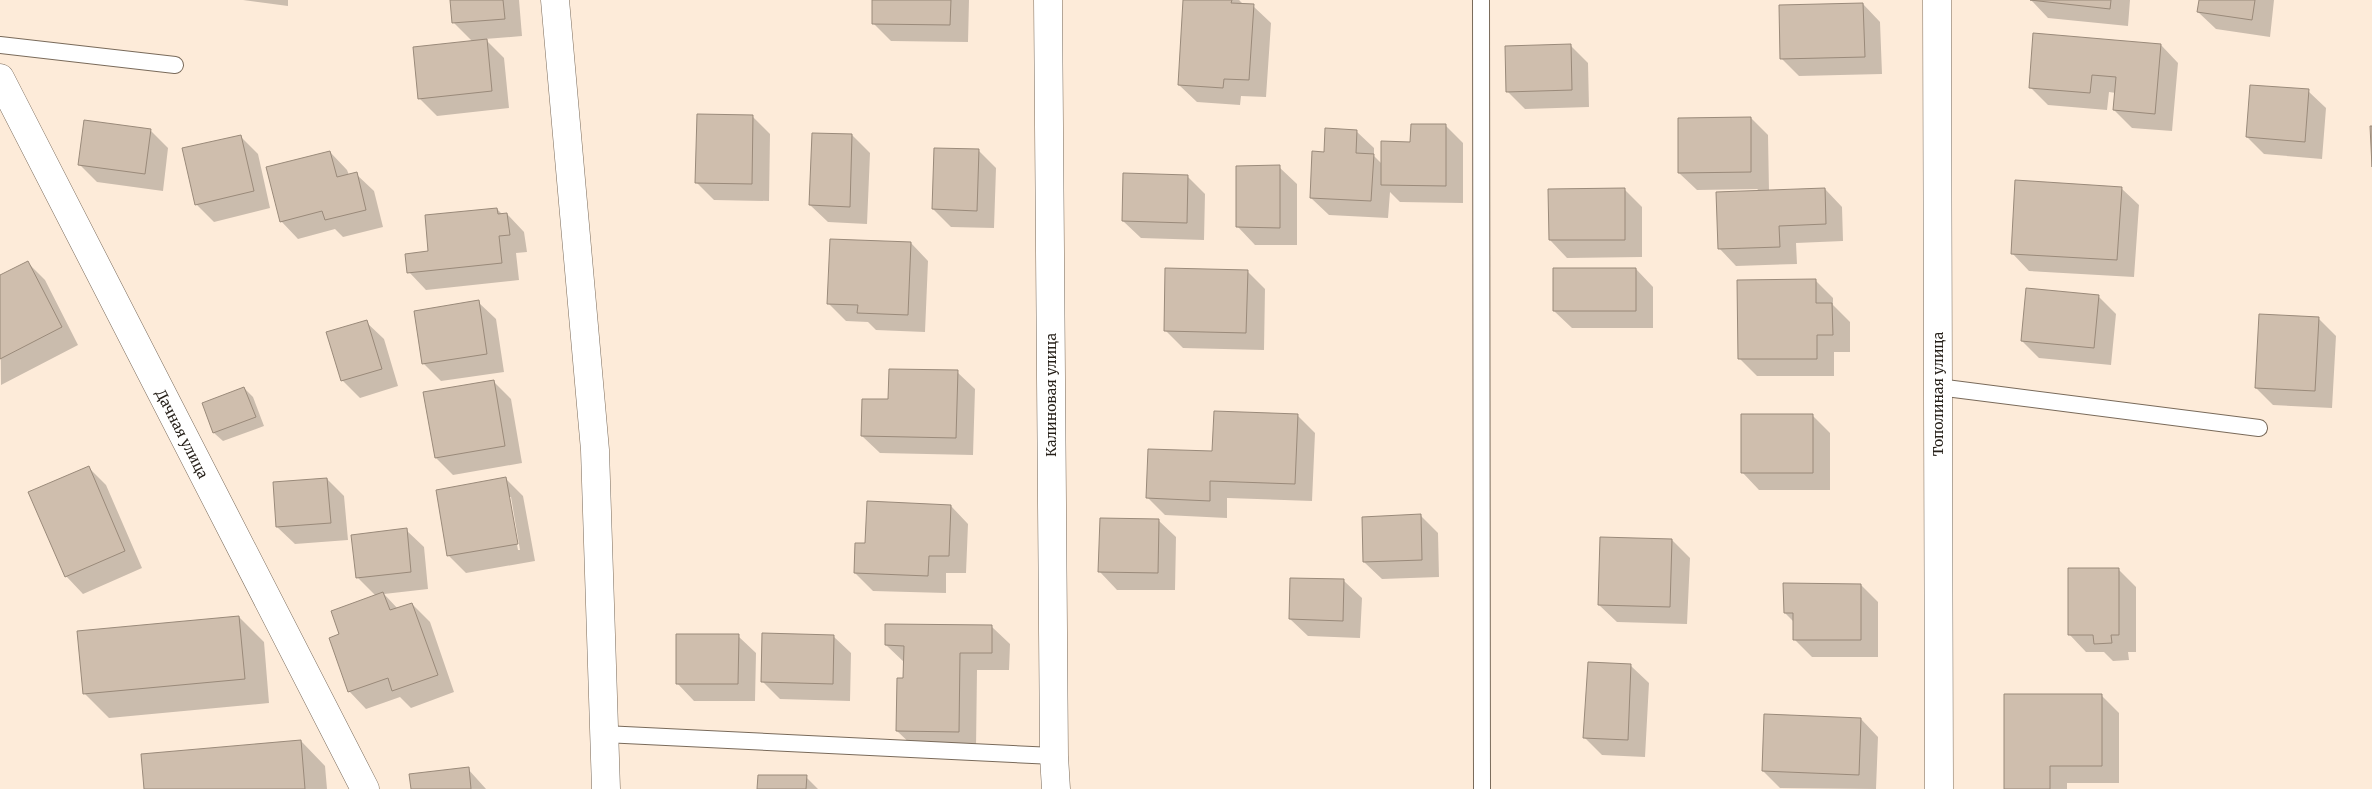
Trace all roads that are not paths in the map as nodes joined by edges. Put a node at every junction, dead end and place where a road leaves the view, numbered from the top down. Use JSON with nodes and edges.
{"nodes":[{"id":1,"x":556,"y":0,"type":"edge"},
{"id":2,"x":1048,"y":0,"type":"edge"},
{"id":3,"x":1481,"y":0,"type":"edge"},
{"id":4,"x":1937,"y":0,"type":"edge"},
{"id":5,"x":0,"y":45,"type":"edge"},
{"id":6,"x":175,"y":65,"type":"dead end"},
{"id":7,"x":0,"y":78,"type":"edge"},
{"id":8,"x":1938,"y":387,"type":"junction"},
{"id":9,"x":2259,"y":428,"type":"dead end"},
{"id":10,"x":604,"y":734,"type":"junction"},
{"id":11,"x":1054,"y":756,"type":"junction"},
{"id":12,"x":365,"y":789,"type":"edge"},
{"id":13,"x":606,"y":789,"type":"edge"},
{"id":14,"x":1056,"y":789,"type":"edge"},
{"id":15,"x":1482,"y":789,"type":"edge"},
{"id":16,"x":1939,"y":789,"type":"edge"}],
"edges":[{"from":1,"to":10,"type":"street"},
{"from":2,"to":11,"type":"street","name":"Калиновая улица"},
{"from":3,"to":15,"type":"lane"},
{"from":4,"to":8,"type":"street","name":"Тополиная улица"},
{"from":5,"to":6,"type":"lane"},
{"from":7,"to":12,"type":"street","name":"Дачная улица"},
{"from":8,"to":9,"type":"lane"},
{"from":8,"to":16,"type":"street","name":"Тополиная улица"},
{"from":10,"to":11,"type":"lane"},
{"from":10,"to":13,"type":"street"},
{"from":11,"to":14,"type":"street","name":"Калиновая улица"}]}
